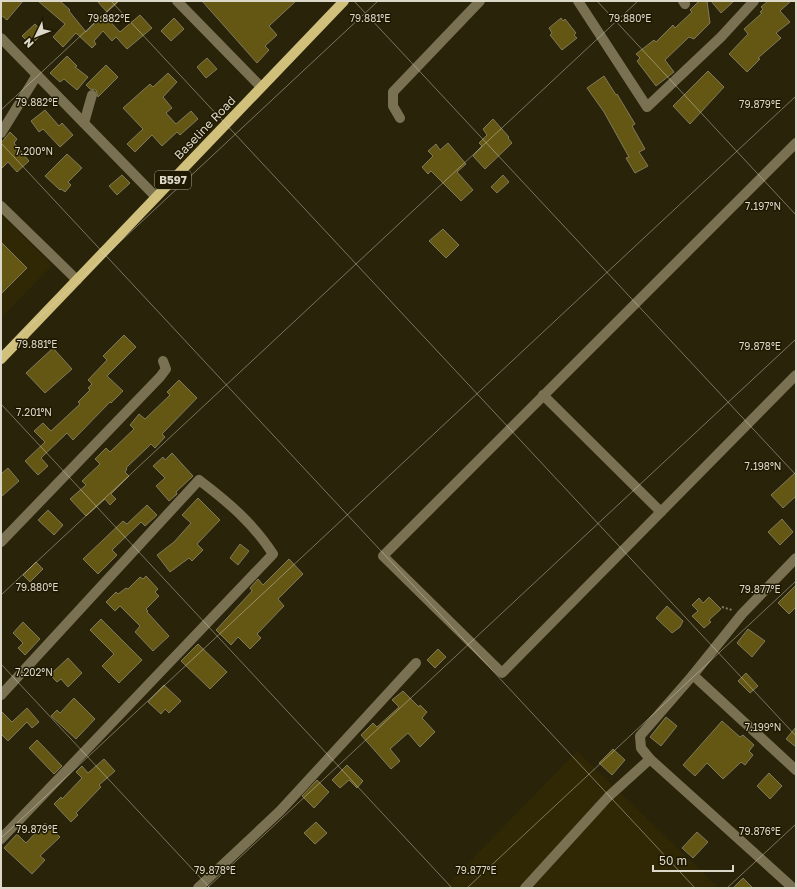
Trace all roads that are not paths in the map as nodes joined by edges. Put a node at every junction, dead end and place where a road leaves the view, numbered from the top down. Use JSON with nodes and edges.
{"nodes":[{"id":1,"x":177,"y":1,"type":"edge"},
{"id":2,"x":344,"y":1,"type":"edge"},
{"id":3,"x":480,"y":1,"type":"edge"},
{"id":4,"x":578,"y":1,"type":"edge"},
{"id":5,"x":754,"y":1,"type":"edge"},
{"id":6,"x":1,"y":38,"type":"edge"},
{"id":7,"x":37,"y":75,"type":"junction"},
{"id":8,"x":261,"y":87,"type":"junction"},
{"id":9,"x":92,"y":95,"type":"dead end"},
{"id":10,"x":400,"y":118,"type":"dead end"},
{"id":11,"x":84,"y":123,"type":"junction"},
{"id":12,"x":1,"y":133,"type":"edge"},
{"id":13,"x":796,"y":143,"type":"edge"},
{"id":14,"x":156,"y":197,"type":"junction"},
{"id":15,"x":1,"y":206,"type":"edge"},
{"id":16,"x":76,"y":280,"type":"junction"},
{"id":17,"x":1,"y":359,"type":"edge"},
{"id":18,"x":163,"y":361,"type":"dead end"},
{"id":19,"x":796,"y":375,"type":"edge"},
{"id":20,"x":543,"y":395,"type":"junction"},
{"id":21,"x":661,"y":512,"type":"junction"},
{"id":22,"x":1,"y":542,"type":"edge"},
{"id":23,"x":796,"y":558,"type":"edge"},
{"id":24,"x":416,"y":662,"type":"dead end"},
{"id":25,"x":693,"y":675,"type":"junction"},
{"id":26,"x":1,"y":695,"type":"edge"},
{"id":27,"x":650,"y":759,"type":"junction"},
{"id":28,"x":796,"y":770,"type":"edge"},
{"id":29,"x":1,"y":839,"type":"edge"},
{"id":30,"x":198,"y":888,"type":"edge"},
{"id":31,"x":525,"y":888,"type":"edge"},
{"id":32,"x":792,"y":888,"type":"edge"}],
"edges":[{"from":1,"to":8,"type":"street"},
{"from":2,"to":8,"type":"main road","name":"Baseline Road","number":"B597"},
{"from":3,"to":10,"type":"street"},
{"from":4,"to":5,"type":"street"},
{"from":6,"to":7,"type":"street"},
{"from":7,"to":11,"type":"street"},
{"from":7,"to":12,"type":"street"},
{"from":8,"to":14,"type":"main road","name":"Baseline Road","number":"B597"},
{"from":9,"to":11,"type":"street"},
{"from":11,"to":14,"type":"street"},
{"from":13,"to":20,"type":"street"},
{"from":14,"to":16,"type":"main road","name":"Baseline Road","number":"B597"},
{"from":15,"to":16,"type":"street"},
{"from":16,"to":17,"type":"main road","name":"Baseline Road","number":"B597"},
{"from":18,"to":22,"type":"street"},
{"from":19,"to":21,"type":"street"},
{"from":20,"to":21,"type":"street"},
{"from":20,"to":21,"type":"street"},
{"from":23,"to":25,"type":"street"},
{"from":24,"to":30,"type":"street"},
{"from":25,"to":27,"type":"street"},
{"from":25,"to":28,"type":"street"},
{"from":26,"to":29,"type":"street"},
{"from":27,"to":31,"type":"street"},
{"from":27,"to":32,"type":"street"}]}
